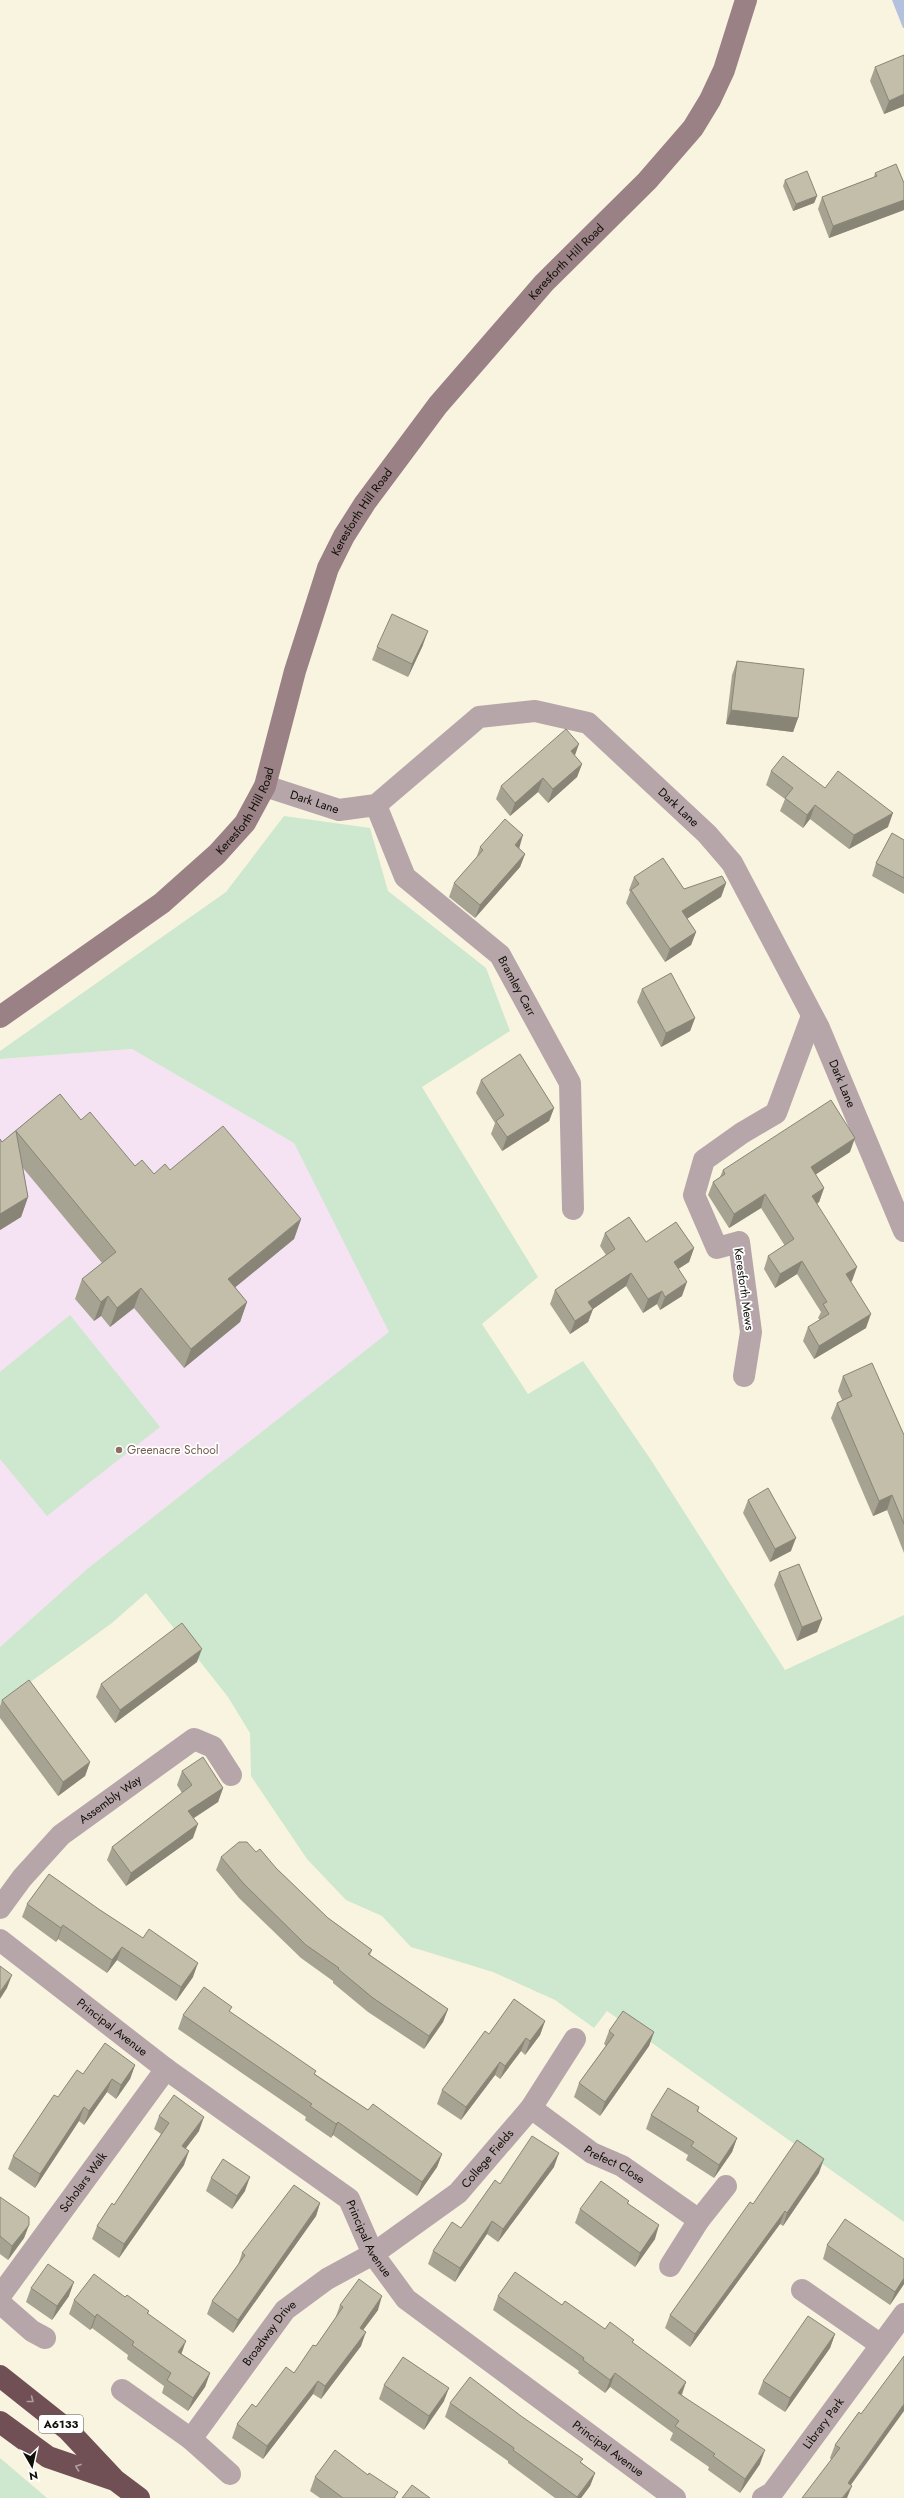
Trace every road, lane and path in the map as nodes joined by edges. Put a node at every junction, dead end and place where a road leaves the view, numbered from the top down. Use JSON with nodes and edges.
{"nodes":[{"id":1,"x":746,"y":0,"type":"edge"},
{"id":2,"x":265,"y":786,"type":"junction"},
{"id":3,"x":376,"y":805,"type":"junction"},
{"id":4,"x":812,"y":1016,"type":"junction"},
{"id":5,"x":0,"y":1017,"type":"edge"},
{"id":6,"x":574,"y":1209,"type":"dead end"},
{"id":7,"x":904,"y":1231,"type":"edge"},
{"id":8,"x":744,"y":1376,"type":"dead end"},
{"id":9,"x":231,"y":1775,"type":"dead end"},
{"id":10,"x":0,"y":1908,"type":"edge"},
{"id":11,"x":0,"y":1940,"type":"edge"},
{"id":12,"x":575,"y":2039,"type":"dead end"},
{"id":13,"x":166,"y":2069,"type":"junction"},
{"id":14,"x":531,"y":2108,"type":"junction"},
{"id":15,"x":726,"y":2186,"type":"dead end"},
{"id":16,"x":699,"y":2220,"type":"junction"},
{"id":17,"x":373,"y":2254,"type":"junction"},
{"id":18,"x":670,"y":2266,"type":"dead end"},
{"id":19,"x":802,"y":2290,"type":"dead end"},
{"id":20,"x":0,"y":2296,"type":"edge"},
{"id":21,"x":0,"y":2303,"type":"edge"},
{"id":22,"x":904,"y":2314,"type":"edge"},
{"id":23,"x":45,"y":2338,"type":"dead end"},
{"id":24,"x":881,"y":2345,"type":"junction"},
{"id":25,"x":0,"y":2376,"type":"edge"},
{"id":26,"x":122,"y":2390,"type":"dead end"},
{"id":27,"x":0,"y":2422,"type":"edge"},
{"id":28,"x":191,"y":2439,"type":"junction"},
{"id":29,"x":230,"y":2474,"type":"dead end"},
{"id":30,"x":115,"y":2480,"type":"junction"},
{"id":31,"x":139,"y":2498,"type":"edge"},
{"id":32,"x":675,"y":2498,"type":"edge"},
{"id":33,"x":763,"y":2498,"type":"edge"}],
"edges":[{"from":1,"to":2,"type":"main road","name":"Keresforth Hill Road"},
{"from":2,"to":3,"type":"street","name":"Dark Lane"},
{"from":2,"to":5,"type":"main road","name":"Keresforth Hill Road"},
{"from":3,"to":4,"type":"street","name":"Dark Lane"},
{"from":3,"to":6,"type":"street","name":"Bramley Carr"},
{"from":4,"to":7,"type":"street","name":"Dark Lane"},
{"from":4,"to":8,"type":"street","name":"Keresforth Mews"},
{"from":9,"to":10,"type":"street","name":"Assembly Way"},
{"from":11,"to":13,"type":"street","name":"Principal Avenue"},
{"from":12,"to":14,"type":"street","name":"College Fields"},
{"from":13,"to":17,"type":"street","name":"Principal Avenue"},
{"from":13,"to":20,"type":"street","name":"Scholars Walk"},
{"from":14,"to":16,"type":"street","name":"Prefect Close"},
{"from":14,"to":17,"type":"street","name":"College Fields"},
{"from":15,"to":16,"type":"street"},
{"from":16,"to":18,"type":"street"},
{"from":17,"to":28,"type":"street","name":"Broadway Drive"},
{"from":17,"to":32,"type":"street","name":"Principal Avenue"},
{"from":19,"to":24,"type":"street"},
{"from":21,"to":23,"type":"street"},
{"from":22,"to":24,"type":"street","name":"Library Park"},
{"from":24,"to":33,"type":"street","name":"Library Park"},
{"from":25,"to":30,"type":"highway","number":"A6133","one_way":true},
{"from":26,"to":28,"type":"street"},
{"from":30,"to":27,"type":"highway","number":"A6133","one_way":true},
{"from":28,"to":29,"type":"street"},
{"from":30,"to":31,"type":"highway","number":"A6133"}]}
